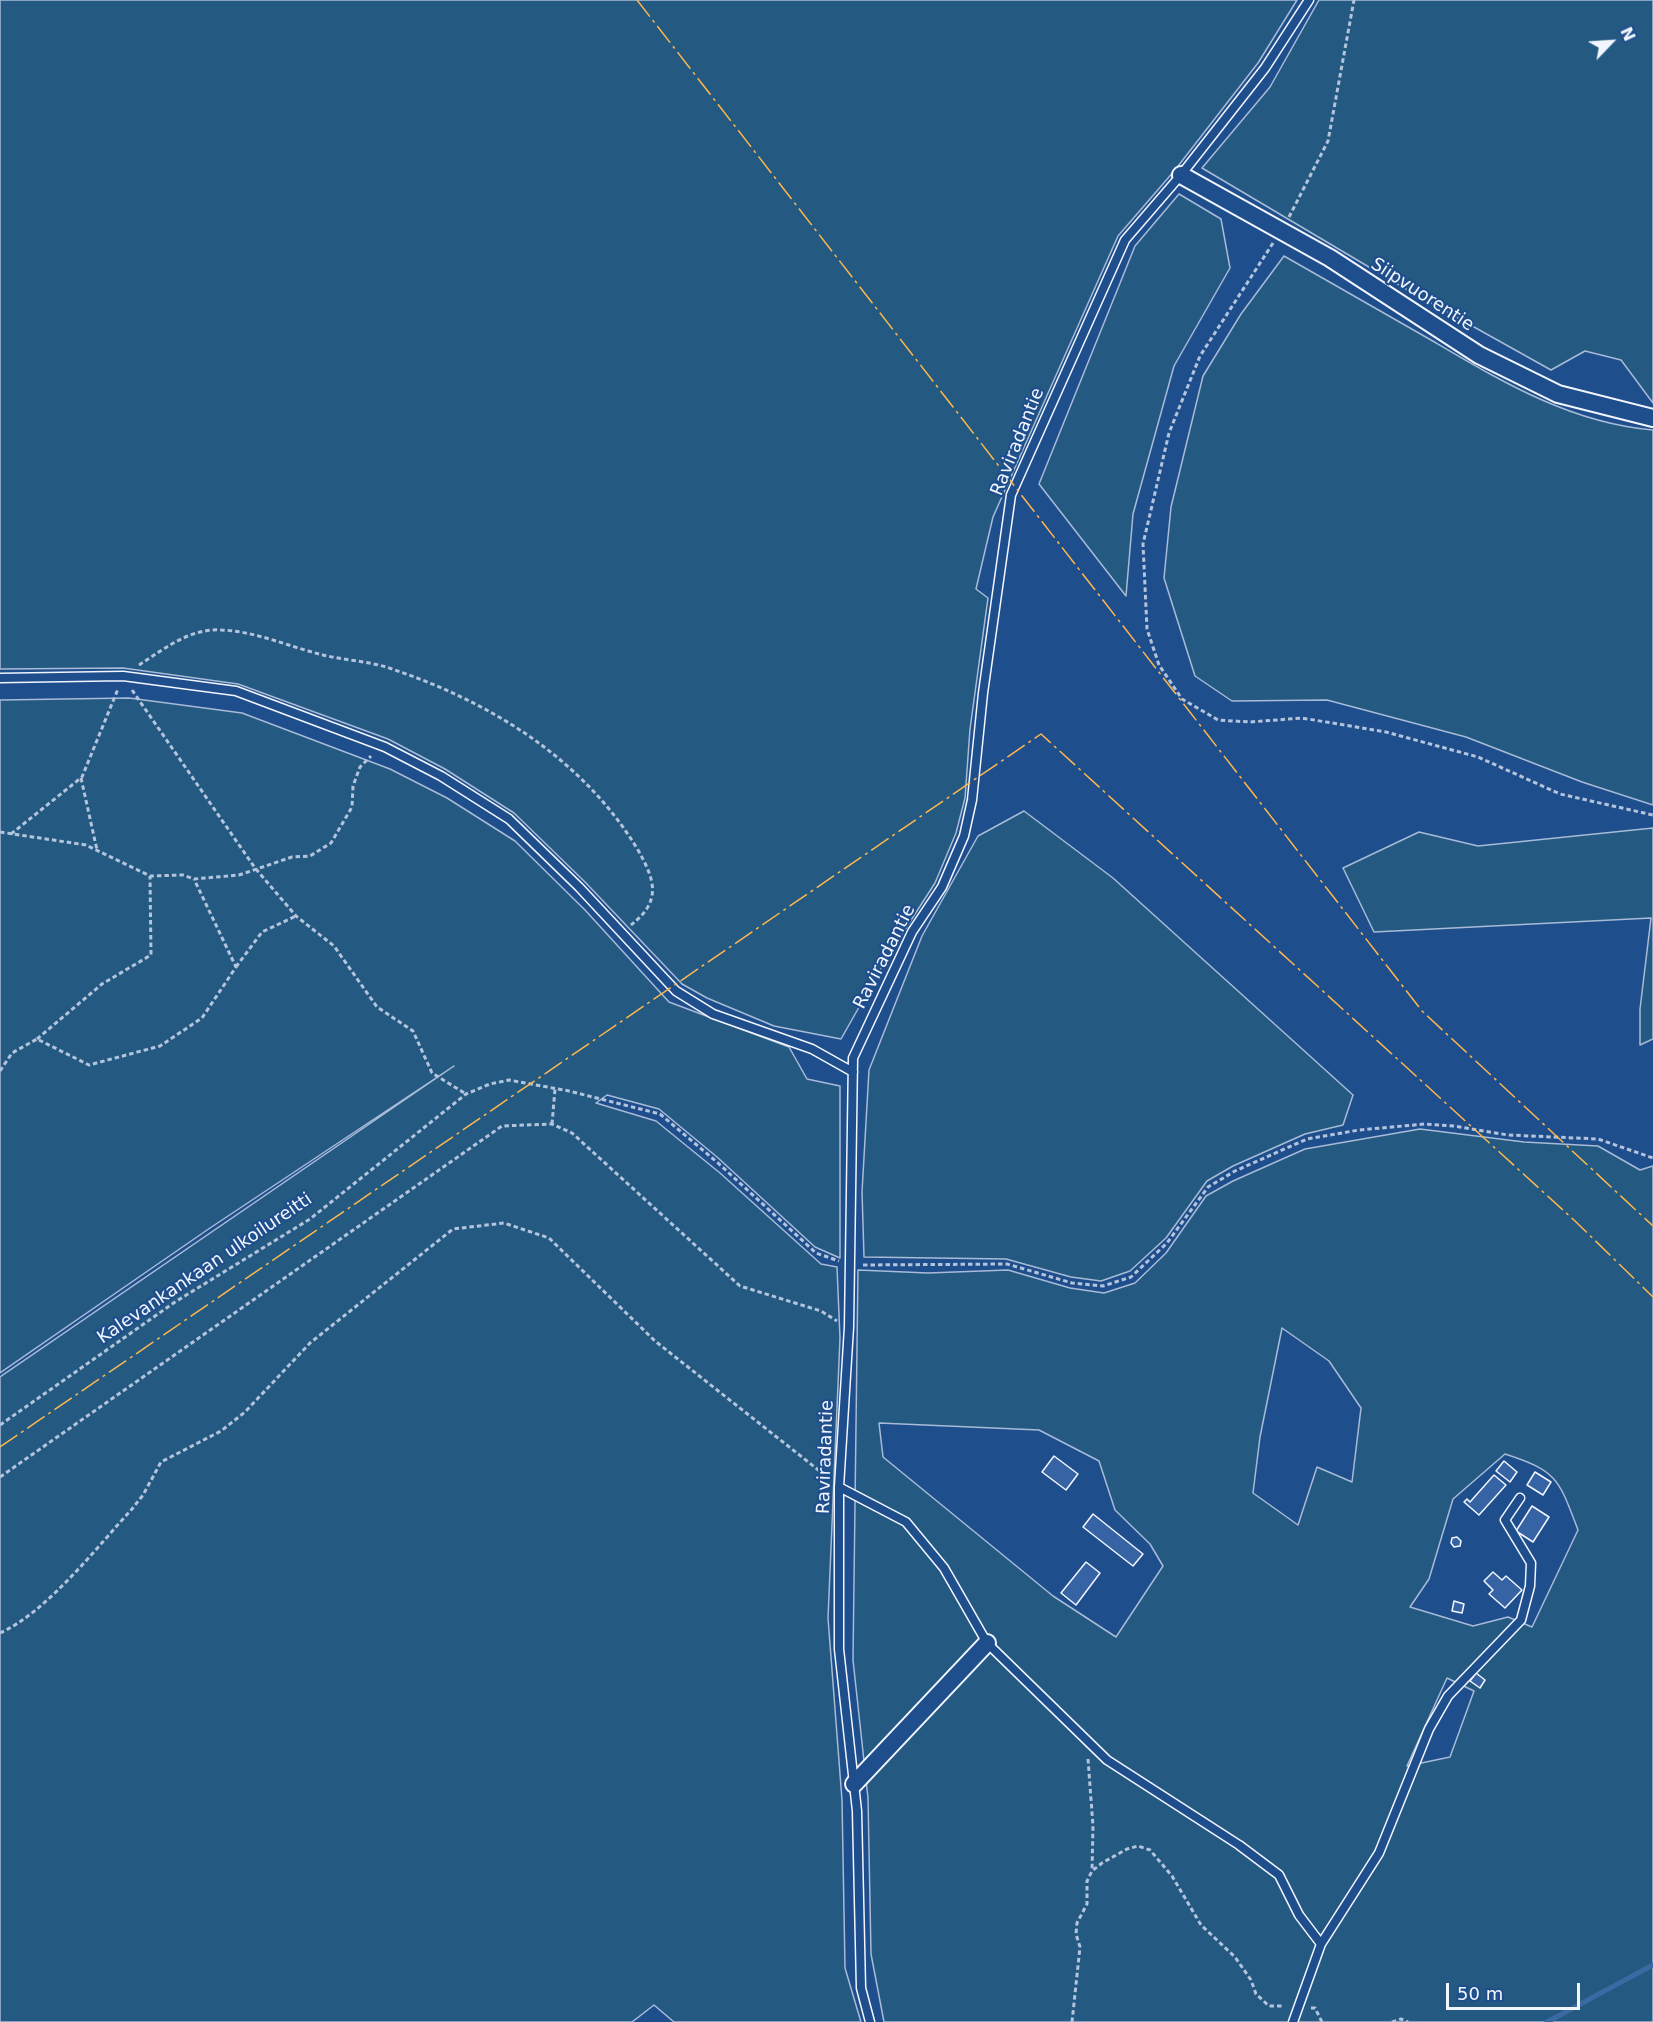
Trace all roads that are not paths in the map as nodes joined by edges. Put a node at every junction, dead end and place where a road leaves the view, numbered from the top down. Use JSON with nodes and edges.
{"nodes":[{"id":1,"x":1309,"y":0,"type":"edge"},
{"id":2,"x":1181,"y":175,"type":"junction"},
{"id":3,"x":1653,"y":418,"type":"edge"},
{"id":4,"x":0,"y":678,"type":"edge"},
{"id":5,"x":852,"y":1072,"type":"junction"},
{"id":6,"x":839,"y":1487,"type":"junction"},
{"id":7,"x":1520,"y":1498,"type":"dead end"},
{"id":8,"x":987,"y":1643,"type":"junction"},
{"id":9,"x":854,"y":1784,"type":"junction"},
{"id":10,"x":1321,"y":1944,"type":"junction"},
{"id":11,"x":870,"y":2022,"type":"edge"},
{"id":12,"x":1293,"y":2022,"type":"edge"}],
"edges":[{"from":1,"to":2,"type":"lane","name":"Raviradantie"},
{"from":2,"to":3,"type":"street","name":"Siipvuorentie"},
{"from":2,"to":5,"type":"lane","name":"Raviradantie"},
{"from":4,"to":5,"type":"lane"},
{"from":5,"to":6,"type":"lane","name":"Raviradantie"},
{"from":6,"to":8,"type":"lane"},
{"from":6,"to":9,"type":"lane","name":"Raviradantie"},
{"from":7,"to":10,"type":"lane"},
{"from":8,"to":9,"type":"street"},
{"from":8,"to":10,"type":"lane"},
{"from":9,"to":11,"type":"lane","name":"Raviradantie"},
{"from":10,"to":12,"type":"lane"}]}
